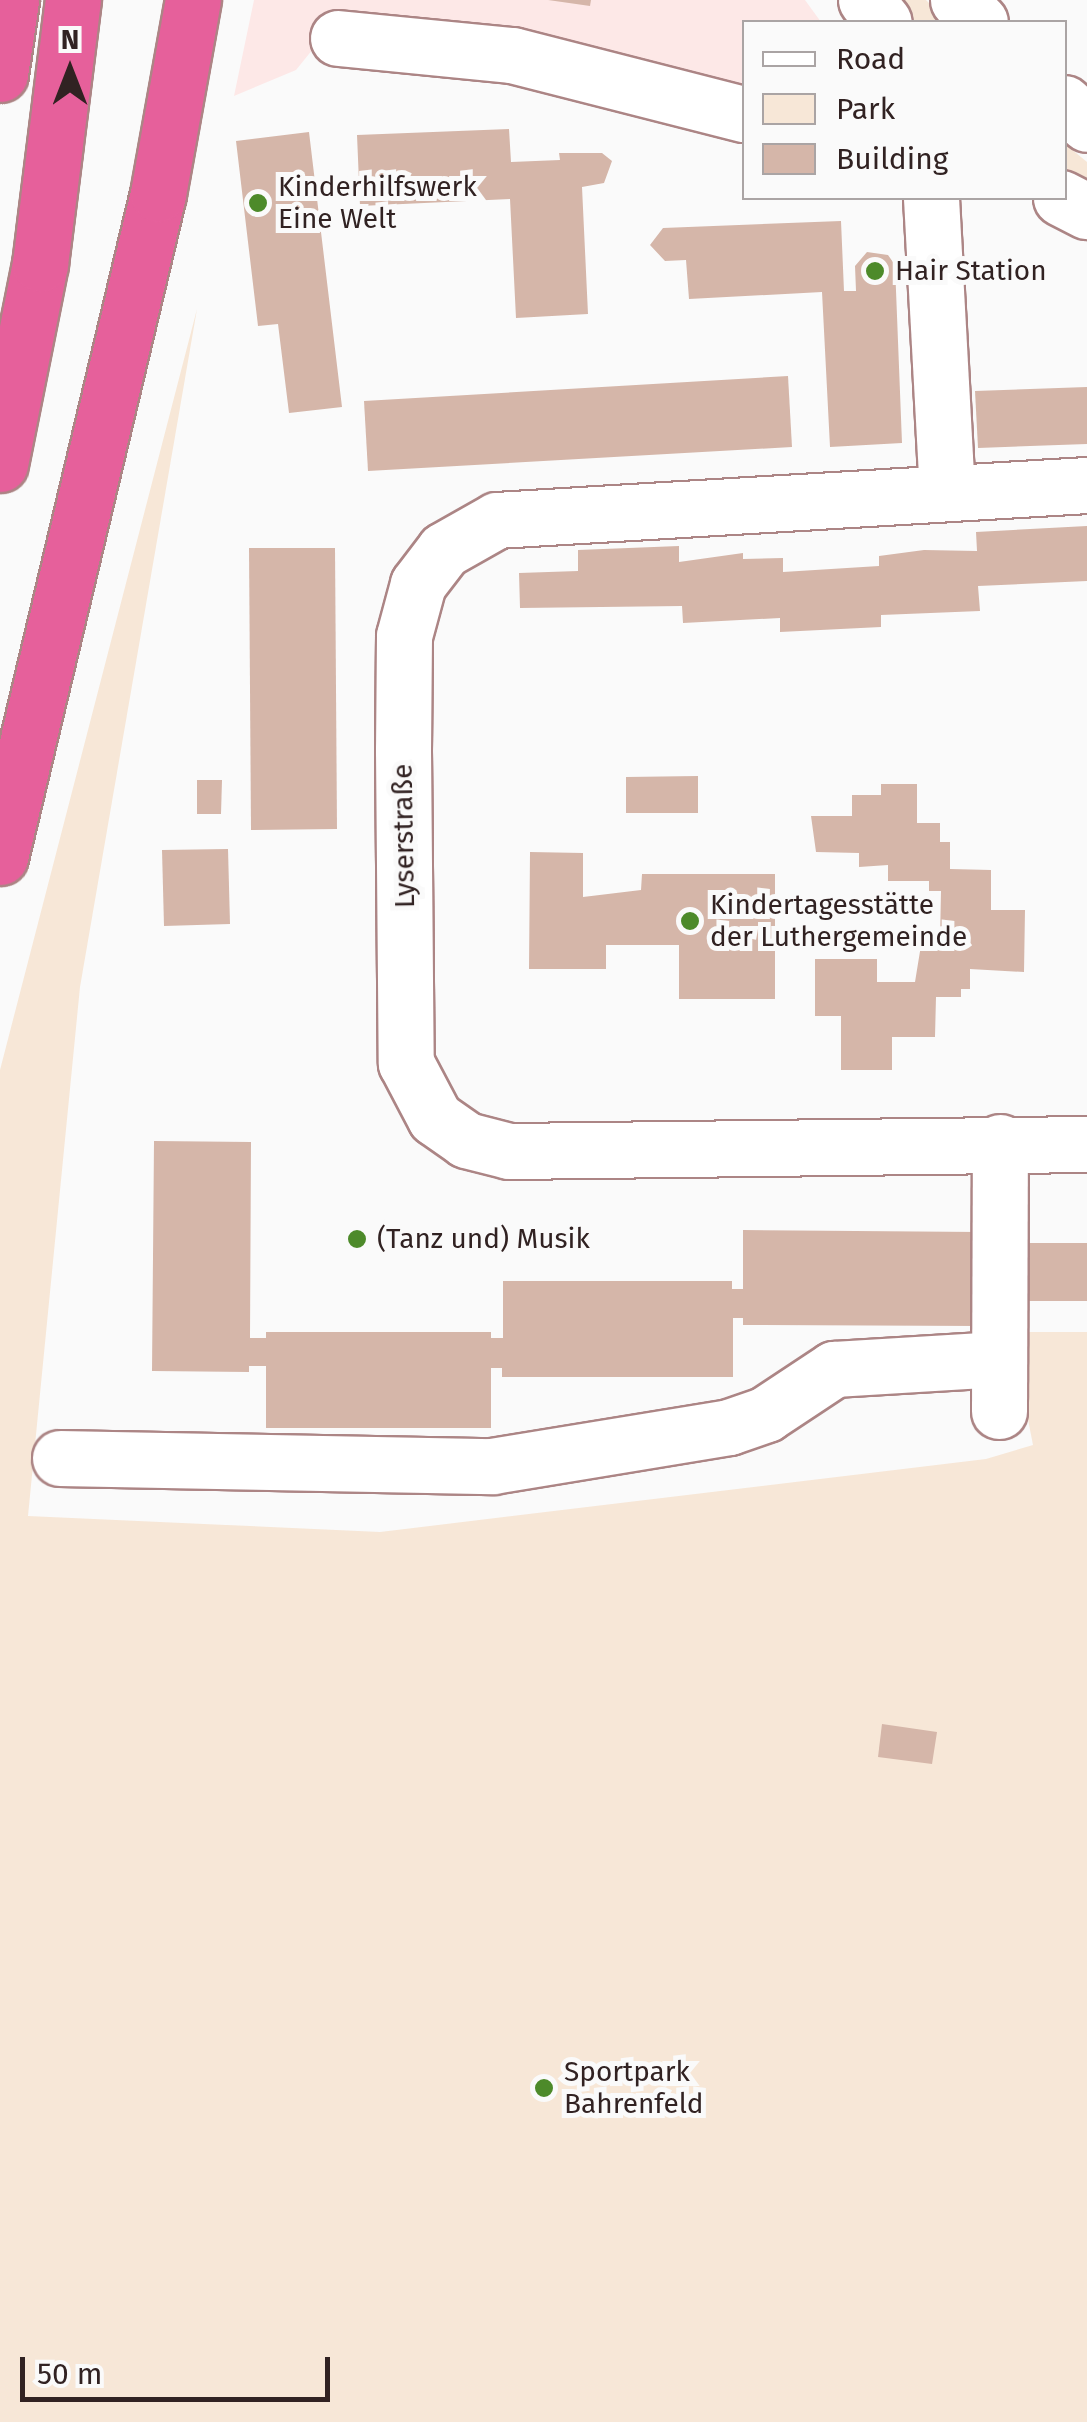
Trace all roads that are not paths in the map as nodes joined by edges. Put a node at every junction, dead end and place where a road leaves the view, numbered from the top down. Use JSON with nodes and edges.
{"nodes":[{"id":1,"x":11,"y":0,"type":"edge"},
{"id":2,"x":73,"y":0,"type":"edge"},
{"id":3,"x":193,"y":0,"type":"edge"},
{"id":4,"x":218,"y":0,"type":"edge"},
{"id":5,"x":866,"y":0,"type":"edge"},
{"id":6,"x":958,"y":0,"type":"edge"},
{"id":7,"x":882,"y":20,"type":"edge"},
{"id":8,"x":978,"y":20,"type":"edge"},
{"id":9,"x":338,"y":38,"type":"dead end"},
{"id":10,"x":0,"y":74,"type":"edge"},
{"id":11,"x":181,"y":83,"type":"junction"},
{"id":12,"x":1067,"y":107,"type":"edge"},
{"id":13,"x":742,"y":113,"type":"edge"},
{"id":14,"x":1087,"y":124,"type":"edge"},
{"id":15,"x":932,"y":200,"type":"edge"},
{"id":16,"x":0,"y":464,"type":"edge"},
{"id":17,"x":1087,"y":485,"type":"edge"},
{"id":18,"x":947,"y":491,"type":"junction"},
{"id":19,"x":0,"y":857,"type":"edge"},
{"id":20,"x":1000,"y":1142,"type":"junction"},
{"id":21,"x":1087,"y":1144,"type":"edge"},
{"id":22,"x":60,"y":1458,"type":"dead end"}],
"edges":[{"from":1,"to":10,"type":"highway"},
{"from":2,"to":16,"type":"highway"},
{"from":3,"to":11,"type":"highway"},
{"from":4,"to":11,"type":"highway"},
{"from":5,"to":7,"type":"street"},
{"from":6,"to":8,"type":"street"},
{"from":9,"to":13,"type":"street"},
{"from":11,"to":19,"type":"highway"},
{"from":12,"to":14,"type":"street"},
{"from":15,"to":18,"type":"street"},
{"from":17,"to":18,"type":"street","name":"Lyserstraße"},
{"from":18,"to":20,"type":"street","name":"Lyserstraße"},
{"from":20,"to":21,"type":"street","name":"Lyserstraße"},
{"from":20,"to":22,"type":"street"}]}
